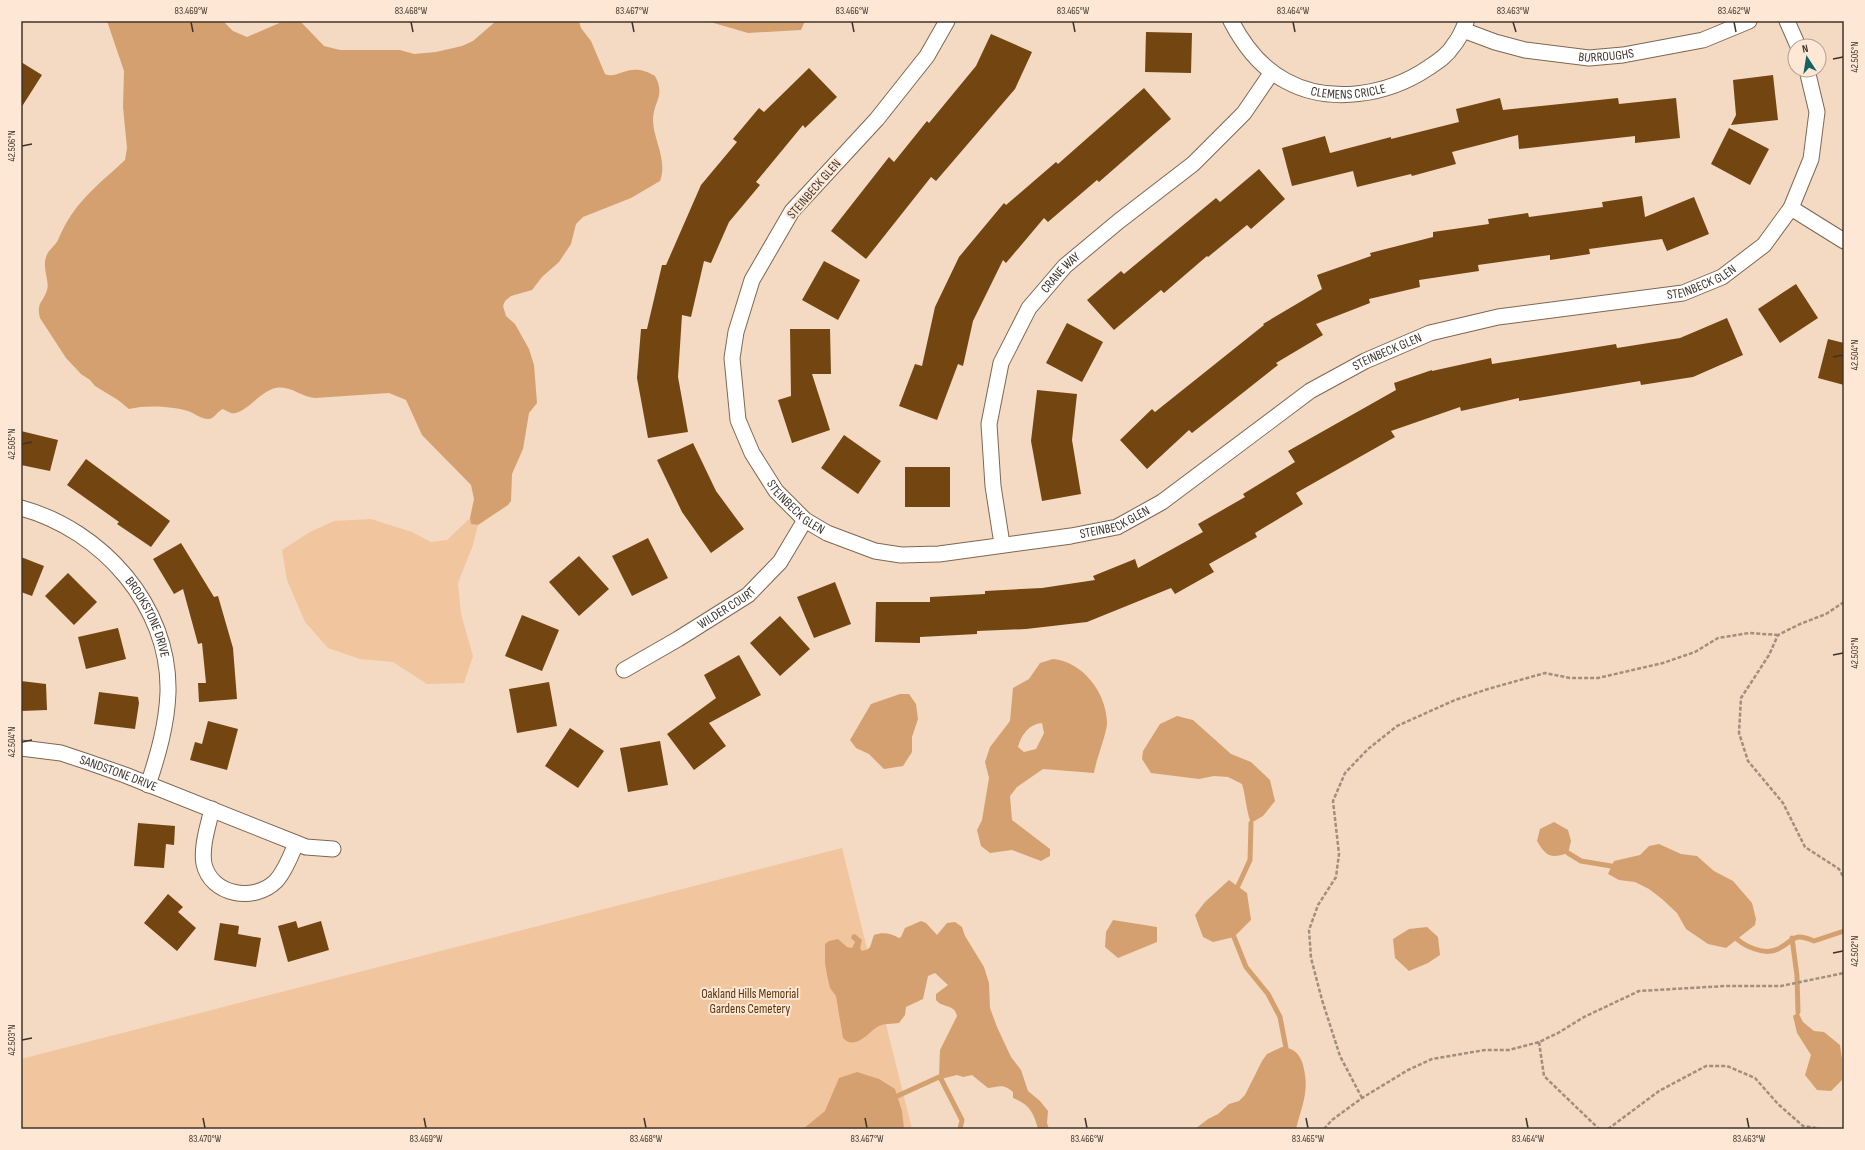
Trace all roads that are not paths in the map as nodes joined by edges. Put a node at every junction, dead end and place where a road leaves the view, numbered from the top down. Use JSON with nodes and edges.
{"nodes":[{"id":1,"x":947,"y":21,"type":"edge"},
{"id":2,"x":1231,"y":21,"type":"edge"},
{"id":3,"x":1749,"y":21,"type":"edge"},
{"id":4,"x":1787,"y":21,"type":"edge"},
{"id":5,"x":1465,"y":26,"type":"edge"},
{"id":6,"x":1794,"y":38,"type":"edge"},
{"id":7,"x":1272,"y":72,"type":"junction"},
{"id":8,"x":1809,"y":78,"type":"edge"},
{"id":9,"x":1791,"y":208,"type":"junction"},
{"id":10,"x":1844,"y":241,"type":"edge"},
{"id":11,"x":21,"y":508,"type":"edge"},
{"id":12,"x":805,"y":520,"type":"junction"},
{"id":13,"x":1002,"y":544,"type":"junction"},
{"id":14,"x":624,"y":670,"type":"dead end"},
{"id":15,"x":21,"y":748,"type":"edge"},
{"id":16,"x":148,"y":785,"type":"junction"},
{"id":17,"x":212,"y":809,"type":"junction"},
{"id":18,"x":296,"y":843,"type":"junction"},
{"id":19,"x":333,"y":849,"type":"dead end"}],
"edges":[{"from":1,"to":12,"type":"street","name":"STEINBECK GLEN"},
{"from":2,"to":7,"type":"street","name":"CLEMENS CRICLE"},
{"from":3,"to":5,"type":"street","name":"BURROUGHS"},
{"from":4,"to":6,"type":"street"},
{"from":5,"to":7,"type":"street","name":"CLEMENS CRICLE"},
{"from":7,"to":13,"type":"street","name":"CRANE WAY"},
{"from":8,"to":9,"type":"street","name":"STEINBECK GLEN"},
{"from":9,"to":10,"type":"street"},
{"from":9,"to":13,"type":"street","name":"STEINBECK GLEN"},
{"from":11,"to":16,"type":"street","name":"BROOKSTONE DRIVE"},
{"from":12,"to":13,"type":"street","name":"STEINBECK GLEN"},
{"from":12,"to":14,"type":"street","name":"WILDER COURT"},
{"from":15,"to":16,"type":"street","name":"SANDSTONE DRIVE"},
{"from":16,"to":17,"type":"street","name":"SANDSTONE DRIVE"},
{"from":17,"to":18,"type":"street","name":"SANDSTONE DRIVE"},
{"from":17,"to":18,"type":"street"},
{"from":18,"to":19,"type":"street","name":"SANDSTONE DRIVE"}]}
